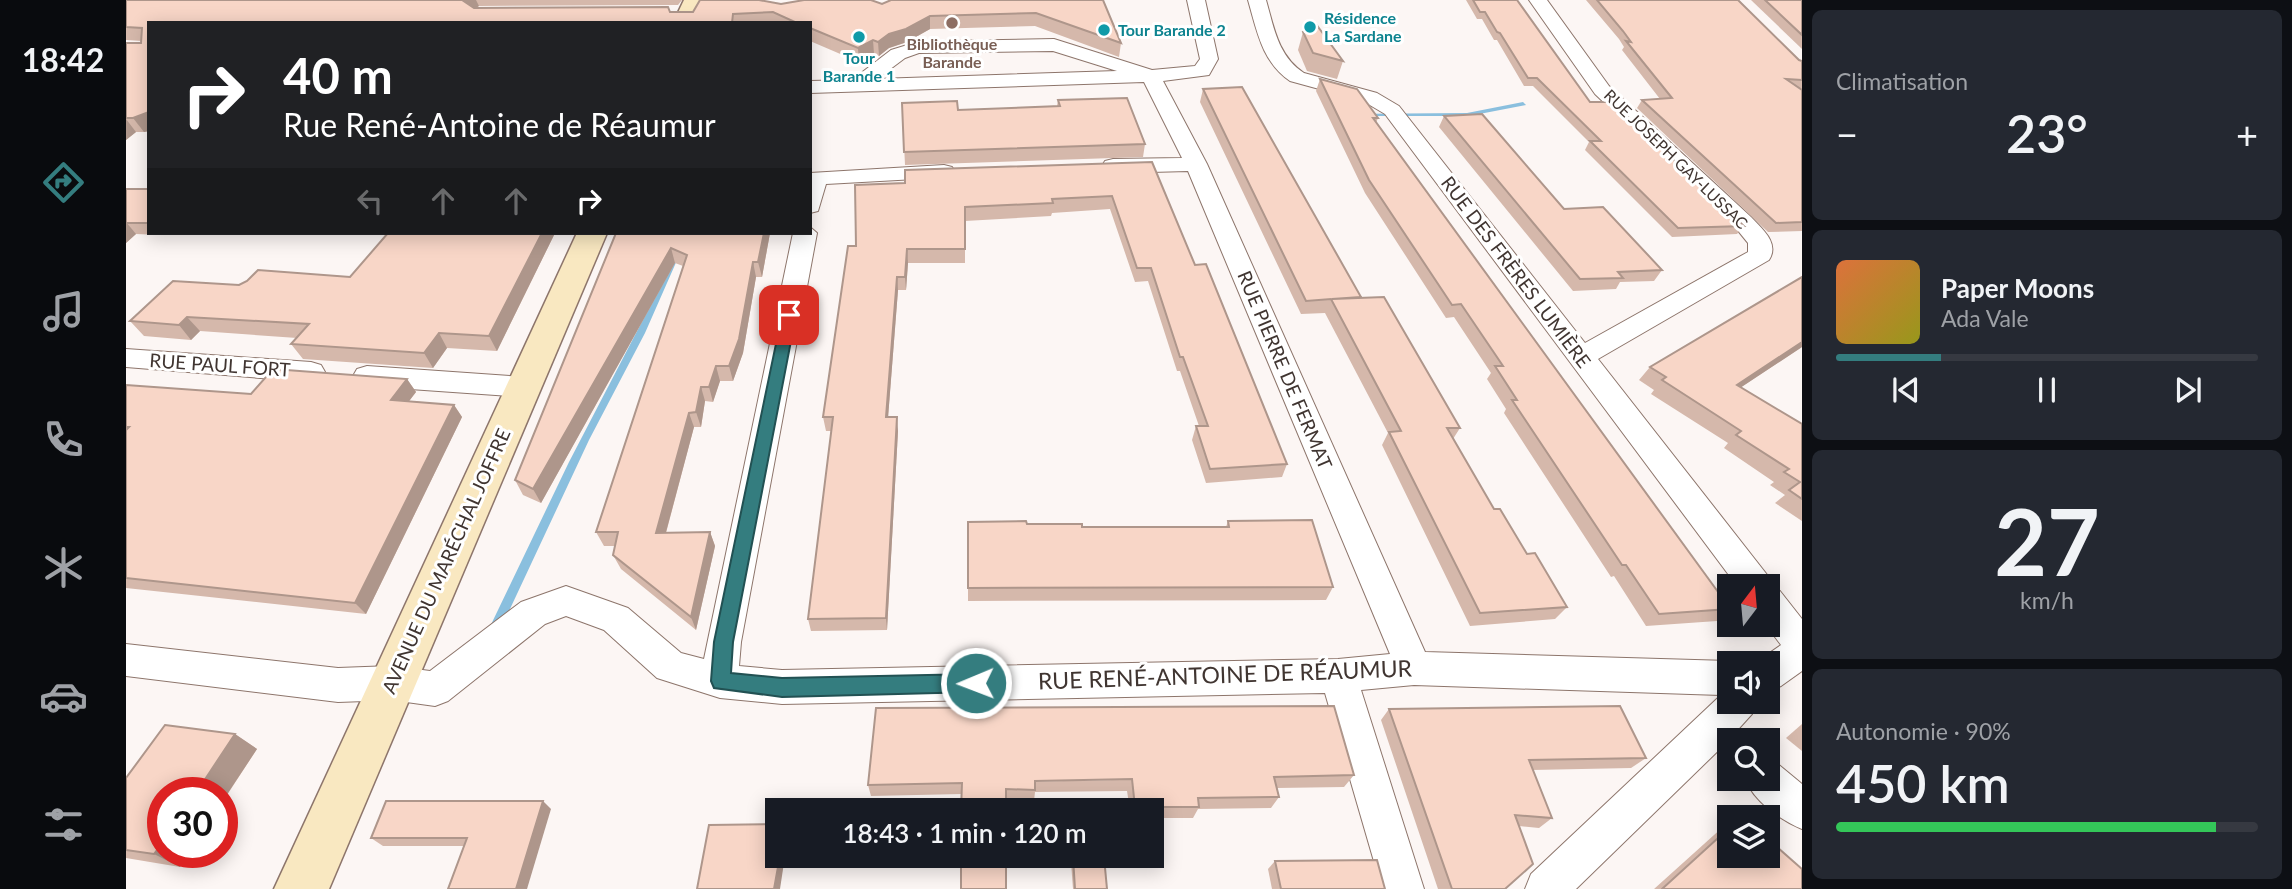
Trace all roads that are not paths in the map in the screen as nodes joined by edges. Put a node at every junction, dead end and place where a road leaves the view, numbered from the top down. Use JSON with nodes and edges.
{"nodes":[{"id":1,"x":1196,"y":0,"type":"edge"},
{"id":2,"x":1257,"y":0,"type":"edge"},
{"id":3,"x":1538,"y":0,"type":"edge"},
{"id":4,"x":1151,"y":76,"type":"junction"},
{"id":5,"x":856,"y":86,"type":"junction"},
{"id":6,"x":812,"y":87,"type":"edge"},
{"id":7,"x":1196,"y":163,"type":"junction"},
{"id":8,"x":1085,"y":167,"type":"edge"},
{"id":9,"x":961,"y":172,"type":"edge"},
{"id":10,"x":812,"y":197,"type":"edge"},
{"id":11,"x":591,"y":235,"type":"edge"},
{"id":12,"x":805,"y":235,"type":"edge"},
{"id":13,"x":1581,"y":357,"type":"junction"},
{"id":14,"x":126,"y":358,"type":"edge"},
{"id":15,"x":523,"y":387,"type":"junction"},
{"id":16,"x":1747,"y":574,"type":"edge"},
{"id":17,"x":1780,"y":617,"type":"edge"},
{"id":18,"x":1802,"y":646,"type":"edge"},
{"id":19,"x":1802,"y":651,"type":"edge"},
{"id":20,"x":126,"y":660,"type":"edge"},
{"id":21,"x":1780,"y":666,"type":"edge"},
{"id":22,"x":1414,"y":668,"type":"junction"},
{"id":23,"x":1338,"y":676,"type":"junction"},
{"id":24,"x":1717,"y":678,"type":"edge"},
{"id":25,"x":720,"y":681,"type":"junction"},
{"id":26,"x":392,"y":683,"type":"junction"},
{"id":27,"x":1717,"y":744,"type":"edge"},
{"id":28,"x":1779,"y":791,"type":"edge"},
{"id":29,"x":1802,"y":810,"type":"edge"},
{"id":30,"x":302,"y":889,"type":"edge"},
{"id":31,"x":1403,"y":889,"type":"edge"},
{"id":32,"x":1546,"y":889,"type":"edge"}],
"edges":[{"from":1,"to":4,"type":"street"},
{"from":2,"to":13,"type":"street","name":"RUE DES FRÈRES LUMIÈRE"},
{"from":3,"to":13,"type":"street","name":"RUE JOSEPH GAY-LUSSAC"},
{"from":4,"to":5,"type":"street"},
{"from":4,"to":5,"type":"street"},
{"from":4,"to":7,"type":"street","name":"RUE PIERRE DE FERMAT"},
{"from":5,"to":6,"type":"street"},
{"from":7,"to":8,"type":"street"},
{"from":7,"to":22,"type":"street","name":"RUE PIERRE DE FERMAT"},
{"from":9,"to":10,"type":"street"},
{"from":11,"to":15,"type":"main road","name":"AVENUE DU MARÉCHAL JOFFRE"},
{"from":12,"to":25,"type":"street"},
{"from":13,"to":16,"type":"street","name":"RUE DES FRÈRES LUMIÈRE"},
{"from":14,"to":15,"type":"street","name":"RUE PAUL FORT"},
{"from":15,"to":26,"type":"main road","name":"AVENUE DU MARÉCHAL JOFFRE"},
{"from":17,"to":18,"type":"street"},
{"from":19,"to":21,"type":"street"},
{"from":20,"to":26,"type":"street","name":"RUE RENÉ-ANTOINE DE RÉAUMUR"},
{"from":22,"to":23,"type":"street","name":"RUE RENÉ-ANTOINE DE RÉAUMUR"},
{"from":22,"to":24,"type":"street","name":"RUE RENÉ-ANTOINE DE RÉAUMUR"},
{"from":23,"to":25,"type":"street","name":"RUE RENÉ-ANTOINE DE RÉAUMUR"},
{"from":23,"to":31,"type":"street"},
{"from":25,"to":26,"type":"street","name":"RUE RENÉ-ANTOINE DE RÉAUMUR"},
{"from":26,"to":30,"type":"main road","name":"AVENUE DU MARÉCHAL JOFFRE"},
{"from":27,"to":32,"type":"street"},
{"from":28,"to":29,"type":"street"}]}
